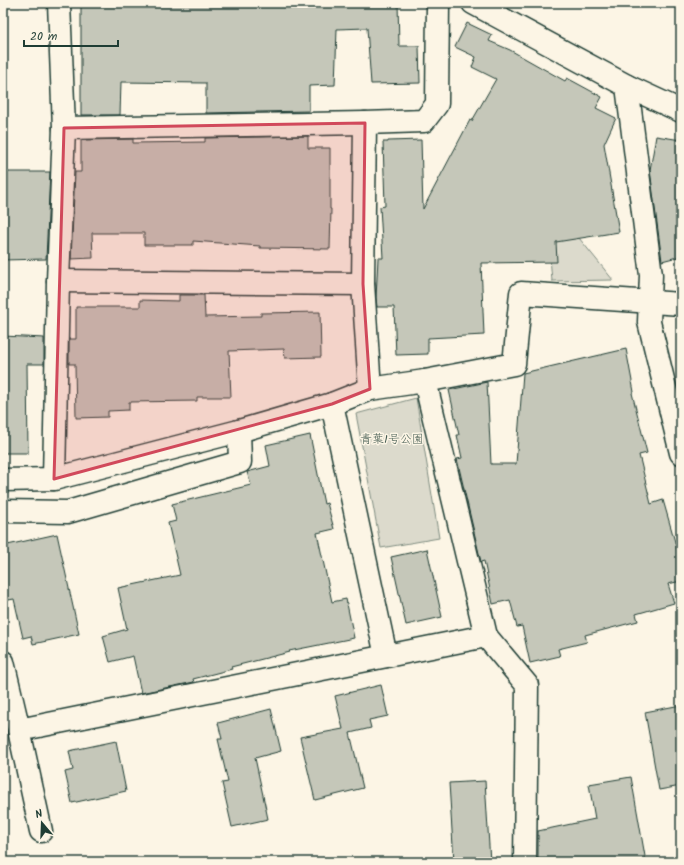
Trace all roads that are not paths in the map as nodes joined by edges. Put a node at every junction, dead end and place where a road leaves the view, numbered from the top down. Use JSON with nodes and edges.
{"nodes":[{"id":1,"x":59,"y":3,"type":"edge"},
{"id":2,"x":438,"y":3,"type":"edge"},
{"id":3,"x":473,"y":3,"type":"edge"},
{"id":4,"x":627,"y":86,"type":"junction"},
{"id":5,"x":681,"y":111,"type":"edge"},
{"id":6,"x":365,"y":123,"type":"junction"},
{"id":7,"x":64,"y":128,"type":"junction"},
{"id":8,"x":58,"y":281,"type":"junction"},
{"id":9,"x":364,"y":284,"type":"junction"},
{"id":10,"x":650,"y":301,"type":"junction"},
{"id":11,"x":681,"y":304,"type":"edge"},
{"id":12,"x":425,"y":381,"type":"junction"},
{"id":13,"x":370,"y":389,"type":"junction"},
{"id":14,"x":332,"y":404,"type":"junction"},
{"id":15,"x":239,"y":431,"type":"junction"},
{"id":16,"x":681,"y":453,"type":"edge"},
{"id":17,"x":54,"y":479,"type":"junction"},
{"id":18,"x":3,"y":480,"type":"edge"},
{"id":19,"x":3,"y":511,"type":"edge"},
{"id":20,"x":486,"y":636,"type":"junction"},
{"id":21,"x":386,"y":656,"type":"junction"},
{"id":22,"x":3,"y":662,"type":"edge"},
{"id":23,"x":20,"y":730,"type":"junction"},
{"id":24,"x":42,"y":831,"type":"dead end"},
{"id":25,"x":525,"y":862,"type":"edge"}],
"edges":[{"from":1,"to":7,"type":"street"},
{"from":2,"to":6,"type":"street"},
{"from":3,"to":4,"type":"street"},
{"from":4,"to":5,"type":"street"},
{"from":4,"to":10,"type":"street"},
{"from":6,"to":7,"type":"street"},
{"from":6,"to":9,"type":"street"},
{"from":7,"to":8,"type":"street"},
{"from":8,"to":9,"type":"street"},
{"from":8,"to":17,"type":"street"},
{"from":9,"to":13,"type":"street"},
{"from":10,"to":11,"type":"street"},
{"from":10,"to":12,"type":"street"},
{"from":10,"to":16,"type":"street"},
{"from":12,"to":13,"type":"street"},
{"from":12,"to":20,"type":"street"},
{"from":13,"to":14,"type":"street"},
{"from":14,"to":15,"type":"street"},
{"from":14,"to":21,"type":"street"},
{"from":15,"to":17,"type":"street"},
{"from":15,"to":19,"type":"street"},
{"from":17,"to":18,"type":"street"},
{"from":20,"to":21,"type":"street"},
{"from":20,"to":25,"type":"street"},
{"from":21,"to":23,"type":"street"},
{"from":22,"to":23,"type":"street"},
{"from":23,"to":24,"type":"street"}]}
